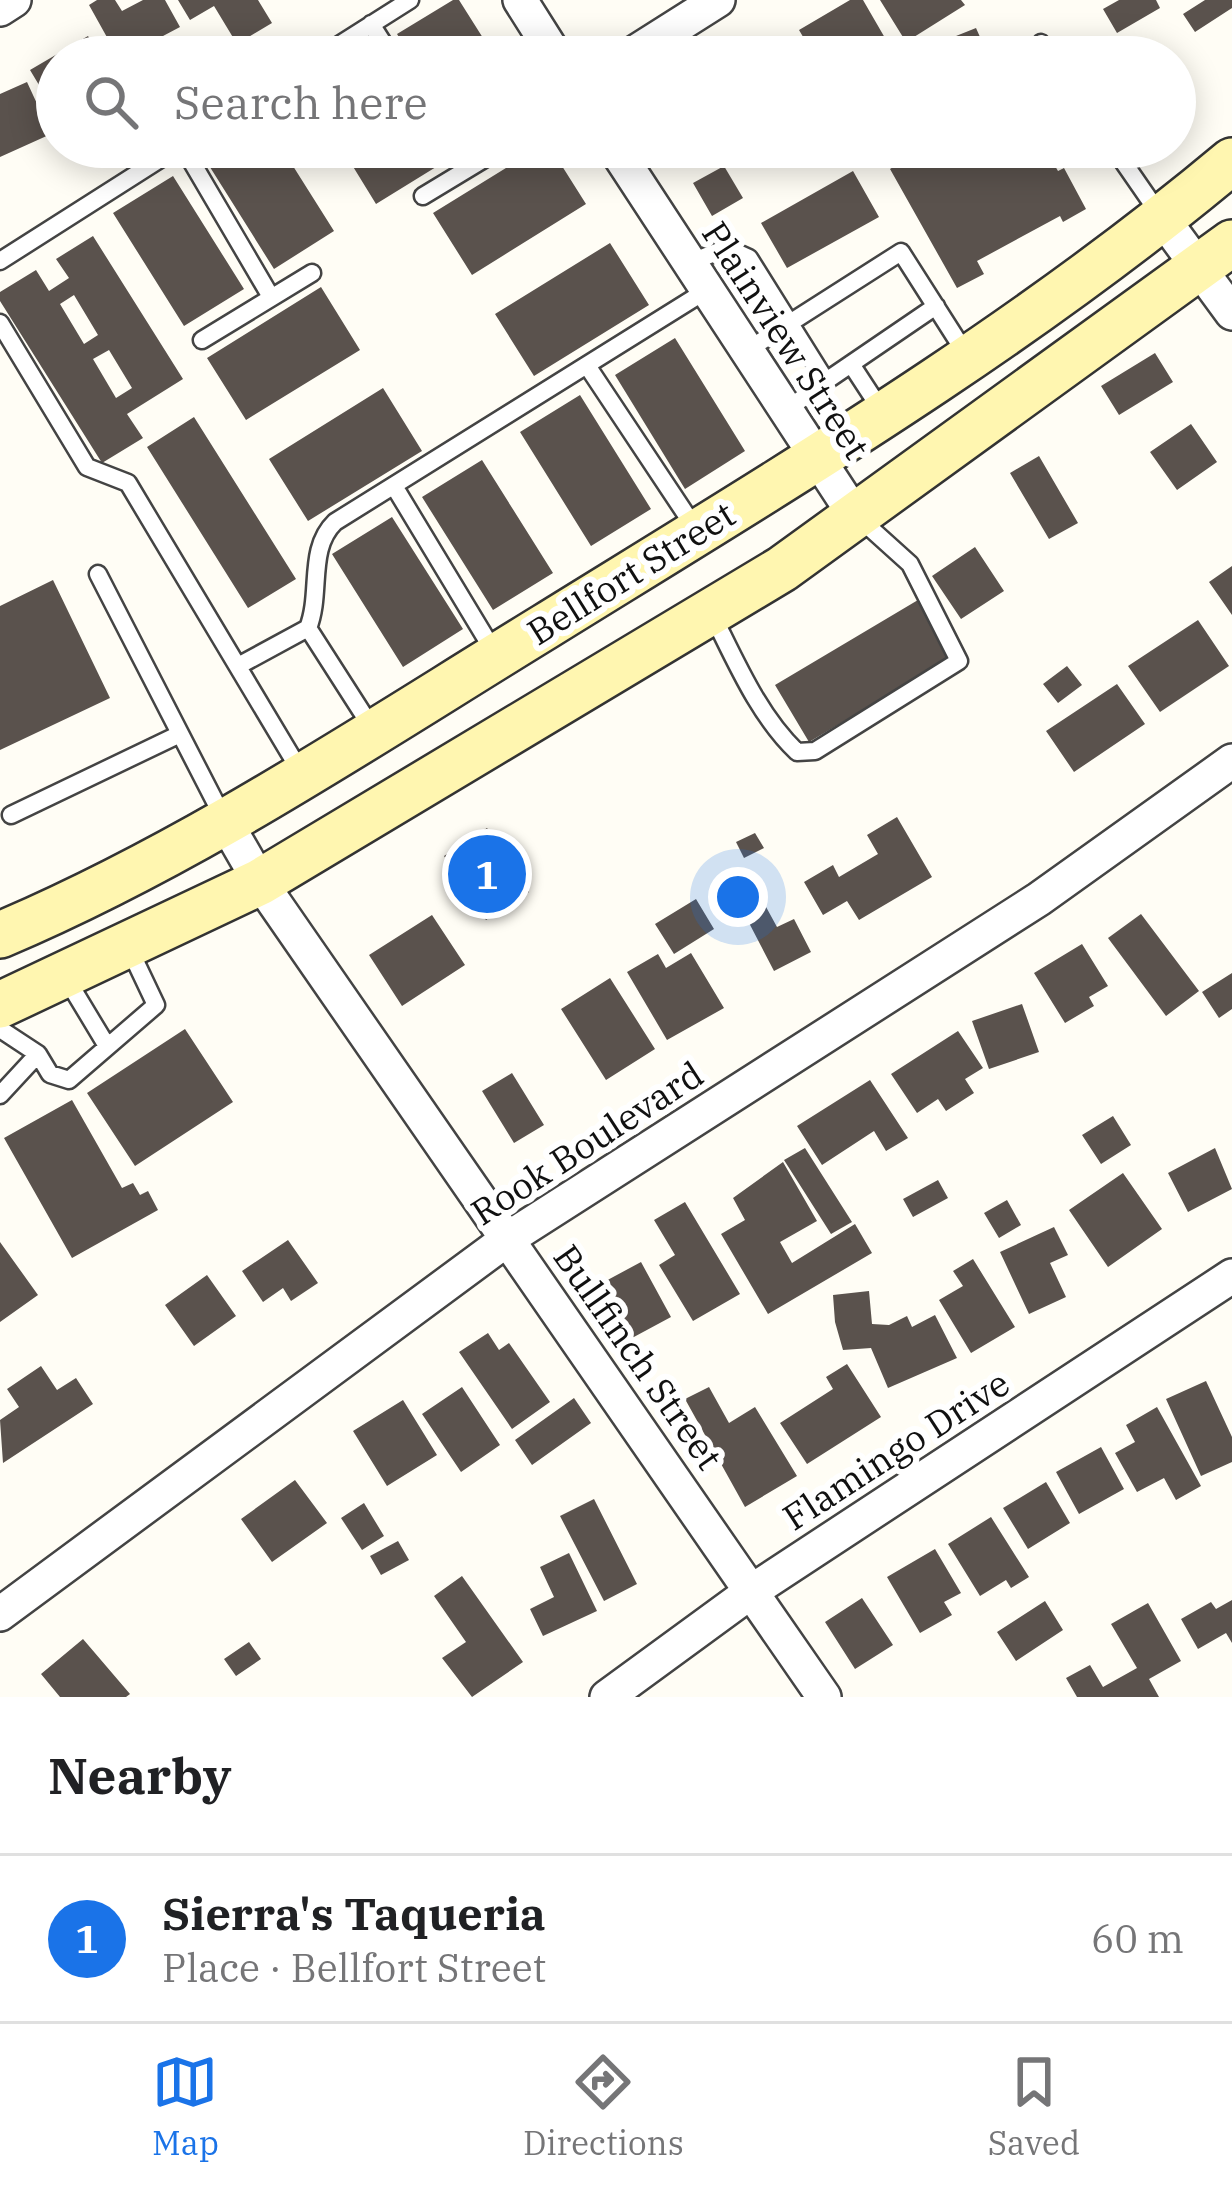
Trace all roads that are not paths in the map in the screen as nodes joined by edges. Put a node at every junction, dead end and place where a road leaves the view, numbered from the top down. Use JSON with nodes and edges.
{"nodes":[{"id":1,"x":14,"y":0,"type":"edge"},
{"id":2,"x":410,"y":0,"type":"edge"},
{"id":3,"x":520,"y":0,"type":"edge"},
{"id":4,"x":718,"y":0,"type":"edge"},
{"id":5,"x":0,"y":9,"type":"edge"},
{"id":6,"x":371,"y":24,"type":"junction"},
{"id":7,"x":352,"y":36,"type":"edge"},
{"id":8,"x":379,"y":36,"type":"edge"},
{"id":9,"x":543,"y":36,"type":"edge"},
{"id":10,"x":661,"y":36,"type":"edge"},
{"id":11,"x":1232,"y":161,"type":"edge"},
{"id":12,"x":148,"y":168,"type":"edge"},
{"id":13,"x":194,"y":168,"type":"edge"},
{"id":14,"x":468,"y":168,"type":"edge"},
{"id":15,"x":628,"y":168,"type":"edge"},
{"id":16,"x":1128,"y":168,"type":"edge"},
{"id":17,"x":465,"y":170,"type":"joint"},
{"id":18,"x":423,"y":196,"type":"dead end"},
{"id":19,"x":1163,"y":219,"type":"junction"},
{"id":20,"x":1216,"y":256,"type":"edge"},
{"id":21,"x":0,"y":261,"type":"edge"},
{"id":22,"x":312,"y":273,"type":"dead end"},
{"id":23,"x":698,"y":277,"type":"junction"},
{"id":24,"x":271,"y":297,"type":"junction"},
{"id":25,"x":936,"y":306,"type":"junction"},
{"id":26,"x":1232,"y":314,"type":"edge"},
{"id":27,"x":791,"y":322,"type":"junction"},
{"id":28,"x":0,"y":323,"type":"edge"},
{"id":29,"x":202,"y":340,"type":"dead end"},
{"id":30,"x":746,"y":351,"type":"junction"},
{"id":31,"x":966,"y":355,"type":"junction"},
{"id":32,"x":851,"y":364,"type":"junction"},
{"id":33,"x":588,"y":367,"type":"junction"},
{"id":34,"x":826,"y":381,"type":"junction"},
{"id":35,"x":785,"y":411,"type":"junction"},
{"id":36,"x":883,"y":413,"type":"junction"},
{"id":37,"x":816,"y":459,"type":"junction"},
{"id":38,"x":394,"y":486,"type":"junction"},
{"id":39,"x":854,"y":514,"type":"junction"},
{"id":40,"x":698,"y":532,"type":"junction"},
{"id":41,"x":98,"y":574,"type":"dead end"},
{"id":42,"x":710,"y":611,"type":"junction"},
{"id":43,"x":308,"y":628,"type":"junction"},
{"id":44,"x":496,"y":656,"type":"junction"},
{"id":45,"x":238,"y":667,"type":"junction"},
{"id":46,"x":374,"y":731,"type":"junction"},
{"id":47,"x":180,"y":734,"type":"junction"},
{"id":48,"x":1232,"y":761,"type":"edge"},
{"id":49,"x":303,"y":776,"type":"junction"},
{"id":50,"x":11,"y":815,"type":"dead end"},
{"id":51,"x":226,"y":823,"type":"junction"},
{"id":52,"x":260,"y":882,"type":"junction"},
{"id":53,"x":0,"y":935,"type":"edge"},
{"id":54,"x":128,"y":944,"type":"junction"},
{"id":55,"x":71,"y":973,"type":"junction"},
{"id":56,"x":10,"y":1031,"type":"edge"},
{"id":57,"x":107,"y":1046,"type":"junction"},
{"id":58,"x":0,"y":1095,"type":"edge"},
{"id":59,"x":508,"y":1238,"type":"junction"},
{"id":60,"x":1232,"y":1276,"type":"edge"},
{"id":61,"x":752,"y":1591,"type":"junction"},
{"id":62,"x":0,"y":1614,"type":"edge"},
{"id":63,"x":608,"y":1697,"type":"edge"},
{"id":64,"x":824,"y":1697,"type":"edge"}],
"edges":[{"from":1,"to":5,"type":"street"},
{"from":2,"to":6,"type":"lane"},
{"from":3,"to":9,"type":"street"},
{"from":4,"to":10,"type":"street"},
{"from":6,"to":7,"type":"lane"},
{"from":6,"to":8,"type":"lane"},
{"from":11,"to":19,"type":"main road","name":"Bellfort Street"},
{"from":12,"to":21,"type":"lane"},
{"from":13,"to":24,"type":"lane"},
{"from":14,"to":17,"type":"lane"},
{"from":15,"to":23,"type":"street","name":"Plainview Street"},
{"from":16,"to":19,"type":"lane"},
{"from":17,"to":18,"type":"lane"},
{"from":19,"to":20,"type":"street"},
{"from":19,"to":31,"type":"main road","name":"Bellfort Street"},
{"from":20,"to":26,"type":"street"},
{"from":20,"to":39,"type":"main road","name":"Bellfort Street"},
{"from":22,"to":24,"type":"lane"},
{"from":23,"to":27,"type":"lane"},
{"from":23,"to":30,"type":"street","name":"Plainview Street"},
{"from":23,"to":33,"type":"lane"},
{"from":24,"to":29,"type":"lane"},
{"from":25,"to":27,"type":"lane"},
{"from":25,"to":31,"type":"lane"},
{"from":25,"to":32,"type":"lane"},
{"from":27,"to":30,"type":"lane"},
{"from":27,"to":34,"type":"lane"},
{"from":28,"to":45,"type":"lane"},
{"from":30,"to":35,"type":"street","name":"Plainview Street"},
{"from":31,"to":36,"type":"main road","name":"Bellfort Street"},
{"from":32,"to":34,"type":"lane"},
{"from":32,"to":36,"type":"lane"},
{"from":33,"to":38,"type":"lane"},
{"from":33,"to":40,"type":"lane"},
{"from":34,"to":35,"type":"lane"},
{"from":35,"to":37,"type":"street","name":"Plainview Street"},
{"from":36,"to":37,"type":"main road","name":"Bellfort Street"},
{"from":37,"to":39,"type":"street","name":"Plainview Street"},
{"from":37,"to":40,"type":"main road","name":"Bellfort Street"},
{"from":38,"to":43,"type":"lane"},
{"from":38,"to":44,"type":"lane"},
{"from":39,"to":42,"type":"main road","name":"Bellfort Street"},
{"from":39,"to":42,"type":"lane"},
{"from":40,"to":44,"type":"main road","name":"Bellfort Street"},
{"from":41,"to":47,"type":"lane"},
{"from":42,"to":52,"type":"main road","name":"Bellfort Street"},
{"from":43,"to":45,"type":"lane"},
{"from":43,"to":46,"type":"lane"},
{"from":44,"to":46,"type":"main road","name":"Bellfort Street"},
{"from":45,"to":49,"type":"lane"},
{"from":46,"to":49,"type":"main road","name":"Bellfort Street"},
{"from":47,"to":50,"type":"lane"},
{"from":47,"to":51,"type":"lane"},
{"from":48,"to":59,"type":"street","name":"Rook Boulevard"},
{"from":49,"to":51,"type":"main road","name":"Bellfort Street"},
{"from":51,"to":52,"type":"street","name":"Bullfinch Street"},
{"from":51,"to":53,"type":"main road","name":"Bellfort Street"},
{"from":52,"to":54,"type":"main road","name":"Bellfort Street"},
{"from":52,"to":59,"type":"street","name":"Bullfinch Street"},
{"from":54,"to":55,"type":"main road","name":"Bellfort Street"},
{"from":54,"to":57,"type":"lane"},
{"from":55,"to":56,"type":"main road","name":"Bellfort Street"},
{"from":55,"to":57,"type":"lane"},
{"from":56,"to":57,"type":"lane"},
{"from":56,"to":58,"type":"lane"},
{"from":59,"to":61,"type":"street","name":"Bullfinch Street"},
{"from":59,"to":62,"type":"street","name":"Rook Boulevard"},
{"from":60,"to":61,"type":"street","name":"Flamingo Drive"},
{"from":61,"to":63,"type":"street","name":"Flamingo Drive"},
{"from":61,"to":64,"type":"street","name":"Bullfinch Street"}]}
